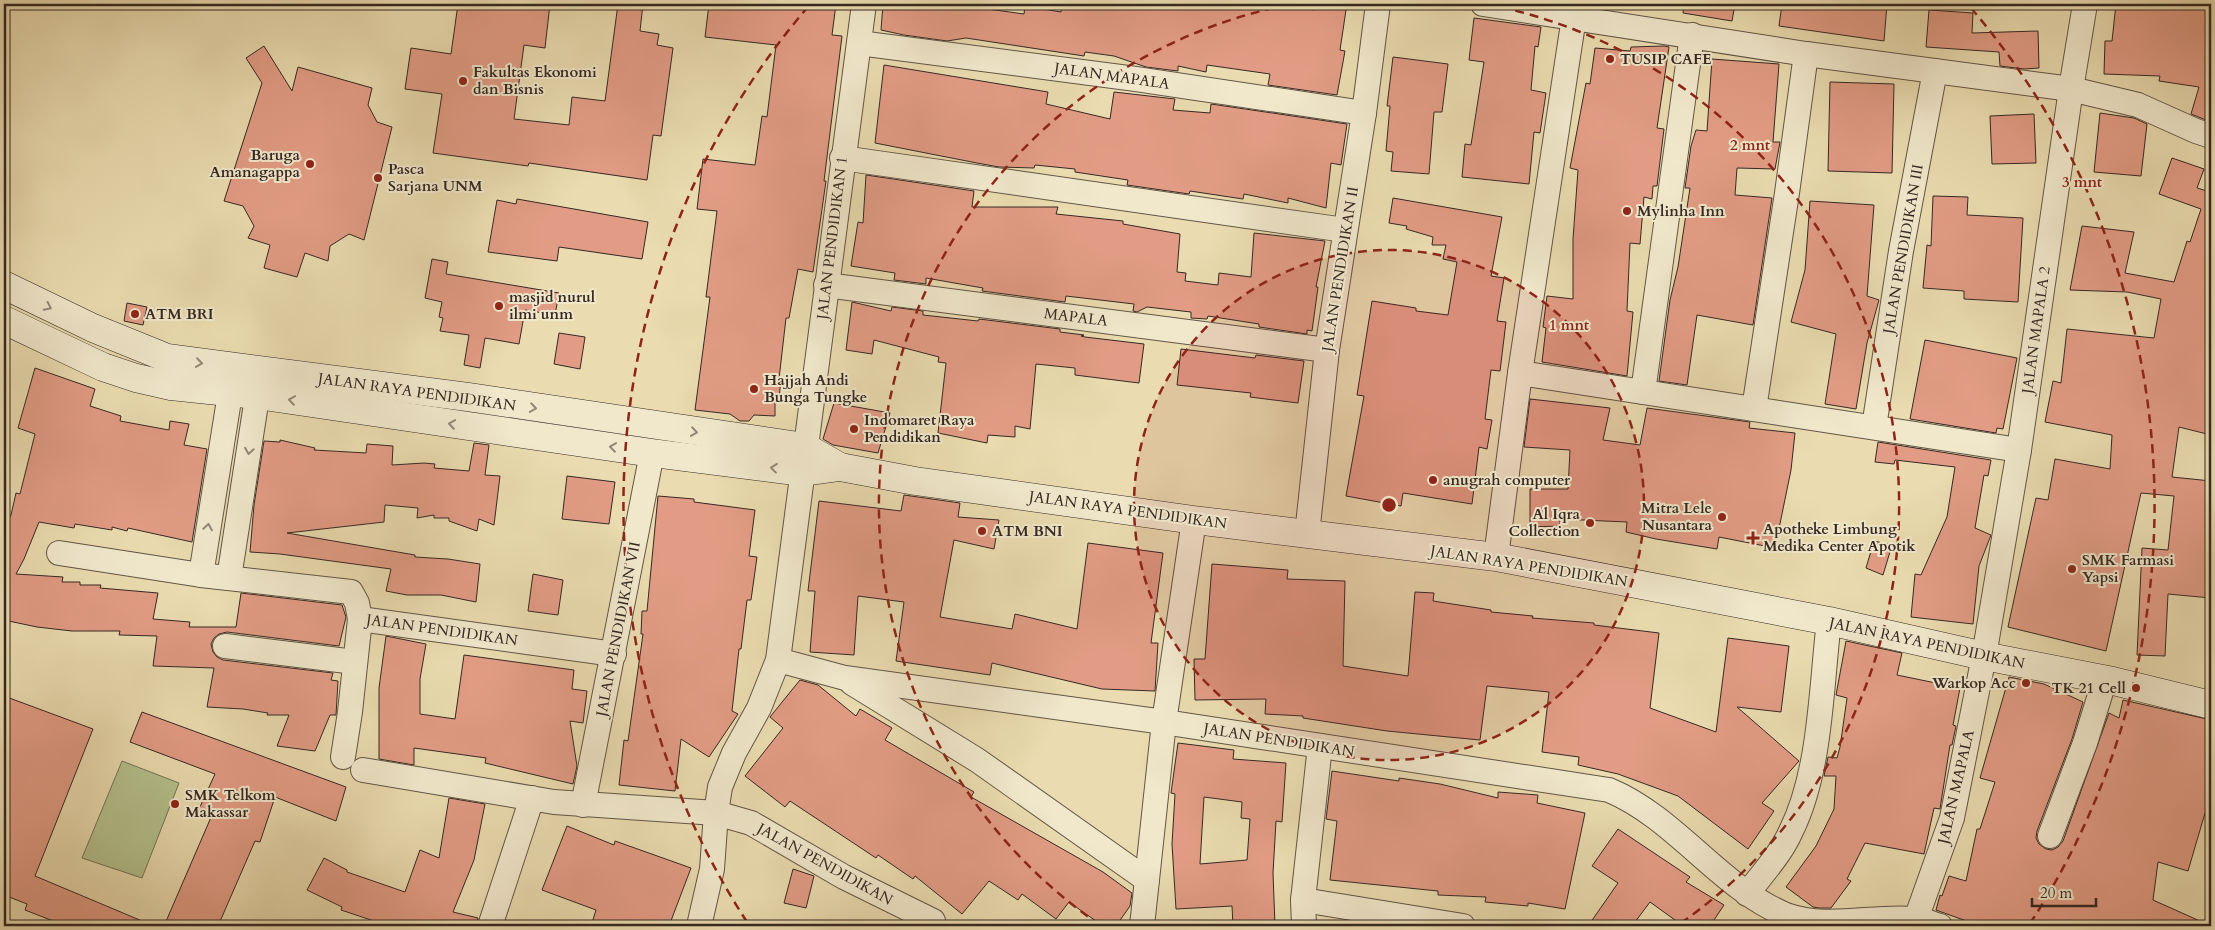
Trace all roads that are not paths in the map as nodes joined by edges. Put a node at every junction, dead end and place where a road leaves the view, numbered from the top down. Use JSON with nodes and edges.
{"nodes":[{"id":1,"x":864,"y":4,"type":"edge"},
{"id":2,"x":1378,"y":4,"type":"edge"},
{"id":3,"x":1483,"y":4,"type":"edge"},
{"id":4,"x":2085,"y":4,"type":"edge"},
{"id":5,"x":1574,"y":17,"type":"junction"},
{"id":6,"x":1692,"y":35,"type":"junction"},
{"id":7,"x":859,"y":43,"type":"junction"},
{"id":8,"x":1806,"y":54,"type":"junction"},
{"id":9,"x":1935,"y":71,"type":"junction"},
{"id":10,"x":2071,"y":89,"type":"junction"},
{"id":11,"x":1364,"y":113,"type":"junction"},
{"id":12,"x":2211,"y":136,"type":"edge"},
{"id":13,"x":842,"y":158,"type":"junction"},
{"id":14,"x":1345,"y":230,"type":"junction"},
{"id":15,"x":4,"y":285,"type":"edge"},
{"id":16,"x":826,"y":285,"type":"junction"},
{"id":17,"x":4,"y":320,"type":"edge"},
{"id":18,"x":1327,"y":350,"type":"junction"},
{"id":19,"x":1520,"y":373,"type":"junction"},
{"id":20,"x":232,"y":380,"type":"junction"},
{"id":21,"x":259,"y":383,"type":"junction"},
{"id":22,"x":1642,"y":392,"type":"junction"},
{"id":23,"x":1754,"y":409,"type":"junction"},
{"id":24,"x":1874,"y":427,"type":"junction"},
{"id":25,"x":2019,"y":450,"type":"junction"},
{"id":26,"x":652,"y":453,"type":"junction"},
{"id":27,"x":804,"y":459,"type":"junction"},
{"id":28,"x":1194,"y":520,"type":"junction"},
{"id":29,"x":1307,"y":534,"type":"junction"},
{"id":30,"x":59,"y":553,"type":"dead end"},
{"id":31,"x":1496,"y":557,"type":"junction"},
{"id":32,"x":201,"y":575,"type":"junction"},
{"id":33,"x":229,"y":578,"type":"junction"},
{"id":34,"x":360,"y":619,"type":"junction"},
{"id":35,"x":1829,"y":621,"type":"junction"},
{"id":36,"x":225,"y":646,"type":"dead end"},
{"id":37,"x":614,"y":654,"type":"junction"},
{"id":38,"x":1984,"y":656,"type":"junction"},
{"id":39,"x":778,"y":660,"type":"junction"},
{"id":40,"x":355,"y":662,"type":"junction"},
{"id":41,"x":844,"y":678,"type":"junction"},
{"id":42,"x":2105,"y":679,"type":"junction"},
{"id":43,"x":2211,"y":705,"type":"edge"},
{"id":44,"x":1164,"y":722,"type":"junction"},
{"id":45,"x":1320,"y":746,"type":"junction"},
{"id":46,"x":343,"y":757,"type":"dead end"},
{"id":47,"x":364,"y":770,"type":"dead end"},
{"id":48,"x":532,"y":798,"type":"junction"},
{"id":49,"x":583,"y":805,"type":"junction"},
{"id":50,"x":716,"y":812,"type":"junction"},
{"id":51,"x":2050,"y":836,"type":"dead end"},
{"id":52,"x":1147,"y":880,"type":"junction"},
{"id":53,"x":1748,"y":894,"type":"junction"},
{"id":54,"x":1303,"y":900,"type":"junction"},
{"id":55,"x":1916,"y":918,"type":"junction"},
{"id":56,"x":933,"y":921,"type":"dead end"},
{"id":57,"x":490,"y":926,"type":"edge"},
{"id":58,"x":699,"y":926,"type":"edge"},
{"id":59,"x":1142,"y":926,"type":"edge"},
{"id":60,"x":1304,"y":926,"type":"edge"},
{"id":61,"x":1463,"y":926,"type":"edge"},
{"id":62,"x":1940,"y":926,"type":"edge"}],
"edges":[{"from":1,"to":7,"type":"street","name":"JALAN PENDIDIKAN 1"},
{"from":2,"to":11,"type":"street","name":"JALAN PENDIDIKAN II"},
{"from":3,"to":5,"type":"street"},
{"from":4,"to":10,"type":"street","name":"JALAN MAPALA 2"},
{"from":5,"to":6,"type":"street"},
{"from":5,"to":19,"type":"street"},
{"from":6,"to":8,"type":"street"},
{"from":6,"to":22,"type":"street"},
{"from":7,"to":11,"type":"street","name":"JALAN MAPALA"},
{"from":7,"to":13,"type":"street","name":"JALAN PENDIDIKAN 1"},
{"from":8,"to":9,"type":"street"},
{"from":8,"to":23,"type":"street"},
{"from":9,"to":10,"type":"street"},
{"from":9,"to":24,"type":"street","name":"JALAN PENDIDIKAN III"},
{"from":10,"to":12,"type":"street"},
{"from":10,"to":25,"type":"street","name":"JALAN MAPALA 2"},
{"from":11,"to":14,"type":"street","name":"JALAN PENDIDIKAN II"},
{"from":13,"to":14,"type":"street"},
{"from":13,"to":16,"type":"street","name":"JALAN PENDIDIKAN 1"},
{"from":14,"to":18,"type":"street","name":"JALAN PENDIDIKAN II"},
{"from":15,"to":20,"type":"street","name":"JALAN RAYA PENDIDIKAN","one_way":true},
{"from":16,"to":18,"type":"street","name":"MAPALA"},
{"from":16,"to":27,"type":"street","name":"JALAN PENDIDIKAN 1"},
{"from":17,"to":20,"type":"street","name":"JALAN RAYA PENDIDIKAN"},
{"from":18,"to":29,"type":"street","name":"JALAN PENDIDIKAN II"},
{"from":19,"to":22,"type":"street"},
{"from":19,"to":31,"type":"street"},
{"from":20,"to":21,"type":"street","name":"JALAN RAYA PENDIDIKAN"},
{"from":32,"to":20,"type":"street","one_way":true},
{"from":26,"to":21,"type":"street","name":"JALAN RAYA PENDIDIKAN","one_way":true},
{"from":21,"to":27,"type":"street","name":"JALAN RAYA PENDIDIKAN","one_way":true},
{"from":21,"to":33,"type":"street","one_way":true},
{"from":22,"to":23,"type":"street"},
{"from":23,"to":24,"type":"street"},
{"from":24,"to":25,"type":"street"},
{"from":25,"to":38,"type":"street","name":"JALAN MAPALA 2"},
{"from":27,"to":26,"type":"street","name":"JALAN RAYA PENDIDIKAN","one_way":true},
{"from":26,"to":37,"type":"street","name":"JALAN PENDIDIKAN VII"},
{"from":27,"to":28,"type":"street","name":"JALAN RAYA PENDIDIKAN"},
{"from":27,"to":39,"type":"street"},
{"from":28,"to":29,"type":"street","name":"JALAN RAYA PENDIDIKAN"},
{"from":28,"to":44,"type":"street"},
{"from":29,"to":31,"type":"street","name":"JALAN RAYA PENDIDIKAN"},
{"from":30,"to":32,"type":"street","name":"JALAN PENDIDIKAN"},
{"from":31,"to":35,"type":"street","name":"JALAN RAYA PENDIDIKAN"},
{"from":32,"to":33,"type":"street","name":"JALAN PENDIDIKAN"},
{"from":33,"to":34,"type":"street","name":"JALAN PENDIDIKAN"},
{"from":34,"to":37,"type":"street","name":"JALAN PENDIDIKAN"},
{"from":34,"to":40,"type":"street"},
{"from":35,"to":38,"type":"street","name":"JALAN RAYA PENDIDIKAN"},
{"from":35,"to":53,"type":"street"},
{"from":36,"to":40,"type":"street"},
{"from":37,"to":49,"type":"street","name":"JALAN PENDIDIKAN VII"},
{"from":38,"to":42,"type":"street","name":"JALAN RAYA PENDIDIKAN"},
{"from":38,"to":55,"type":"street","name":"JALAN MAPALA"},
{"from":39,"to":41,"type":"street","name":"JALAN PENDIDIKAN"},
{"from":39,"to":50,"type":"street"},
{"from":40,"to":46,"type":"street"},
{"from":41,"to":44,"type":"street","name":"JALAN PENDIDIKAN"},
{"from":41,"to":52,"type":"street"},
{"from":42,"to":43,"type":"street","name":"JALAN RAYA PENDIDIKAN"},
{"from":42,"to":51,"type":"street"},
{"from":44,"to":45,"type":"street","name":"JALAN PENDIDIKAN"},
{"from":44,"to":52,"type":"street"},
{"from":45,"to":53,"type":"street","name":"JALAN PENDIDIKAN"},
{"from":45,"to":54,"type":"street"},
{"from":47,"to":48,"type":"street","name":"JALAN PENDIDIKAN"},
{"from":48,"to":49,"type":"street","name":"JALAN PENDIDIKAN"},
{"from":48,"to":57,"type":"street"},
{"from":49,"to":50,"type":"street","name":"JALAN PENDIDIKAN"},
{"from":50,"to":56,"type":"street","name":"JALAN PENDIDIKAN"},
{"from":50,"to":58,"type":"street"},
{"from":52,"to":59,"type":"street"},
{"from":53,"to":55,"type":"street","name":"JALAN PENDIDIKAN"},
{"from":54,"to":60,"type":"street"},
{"from":54,"to":61,"type":"street"},
{"from":55,"to":62,"type":"street"}]}
